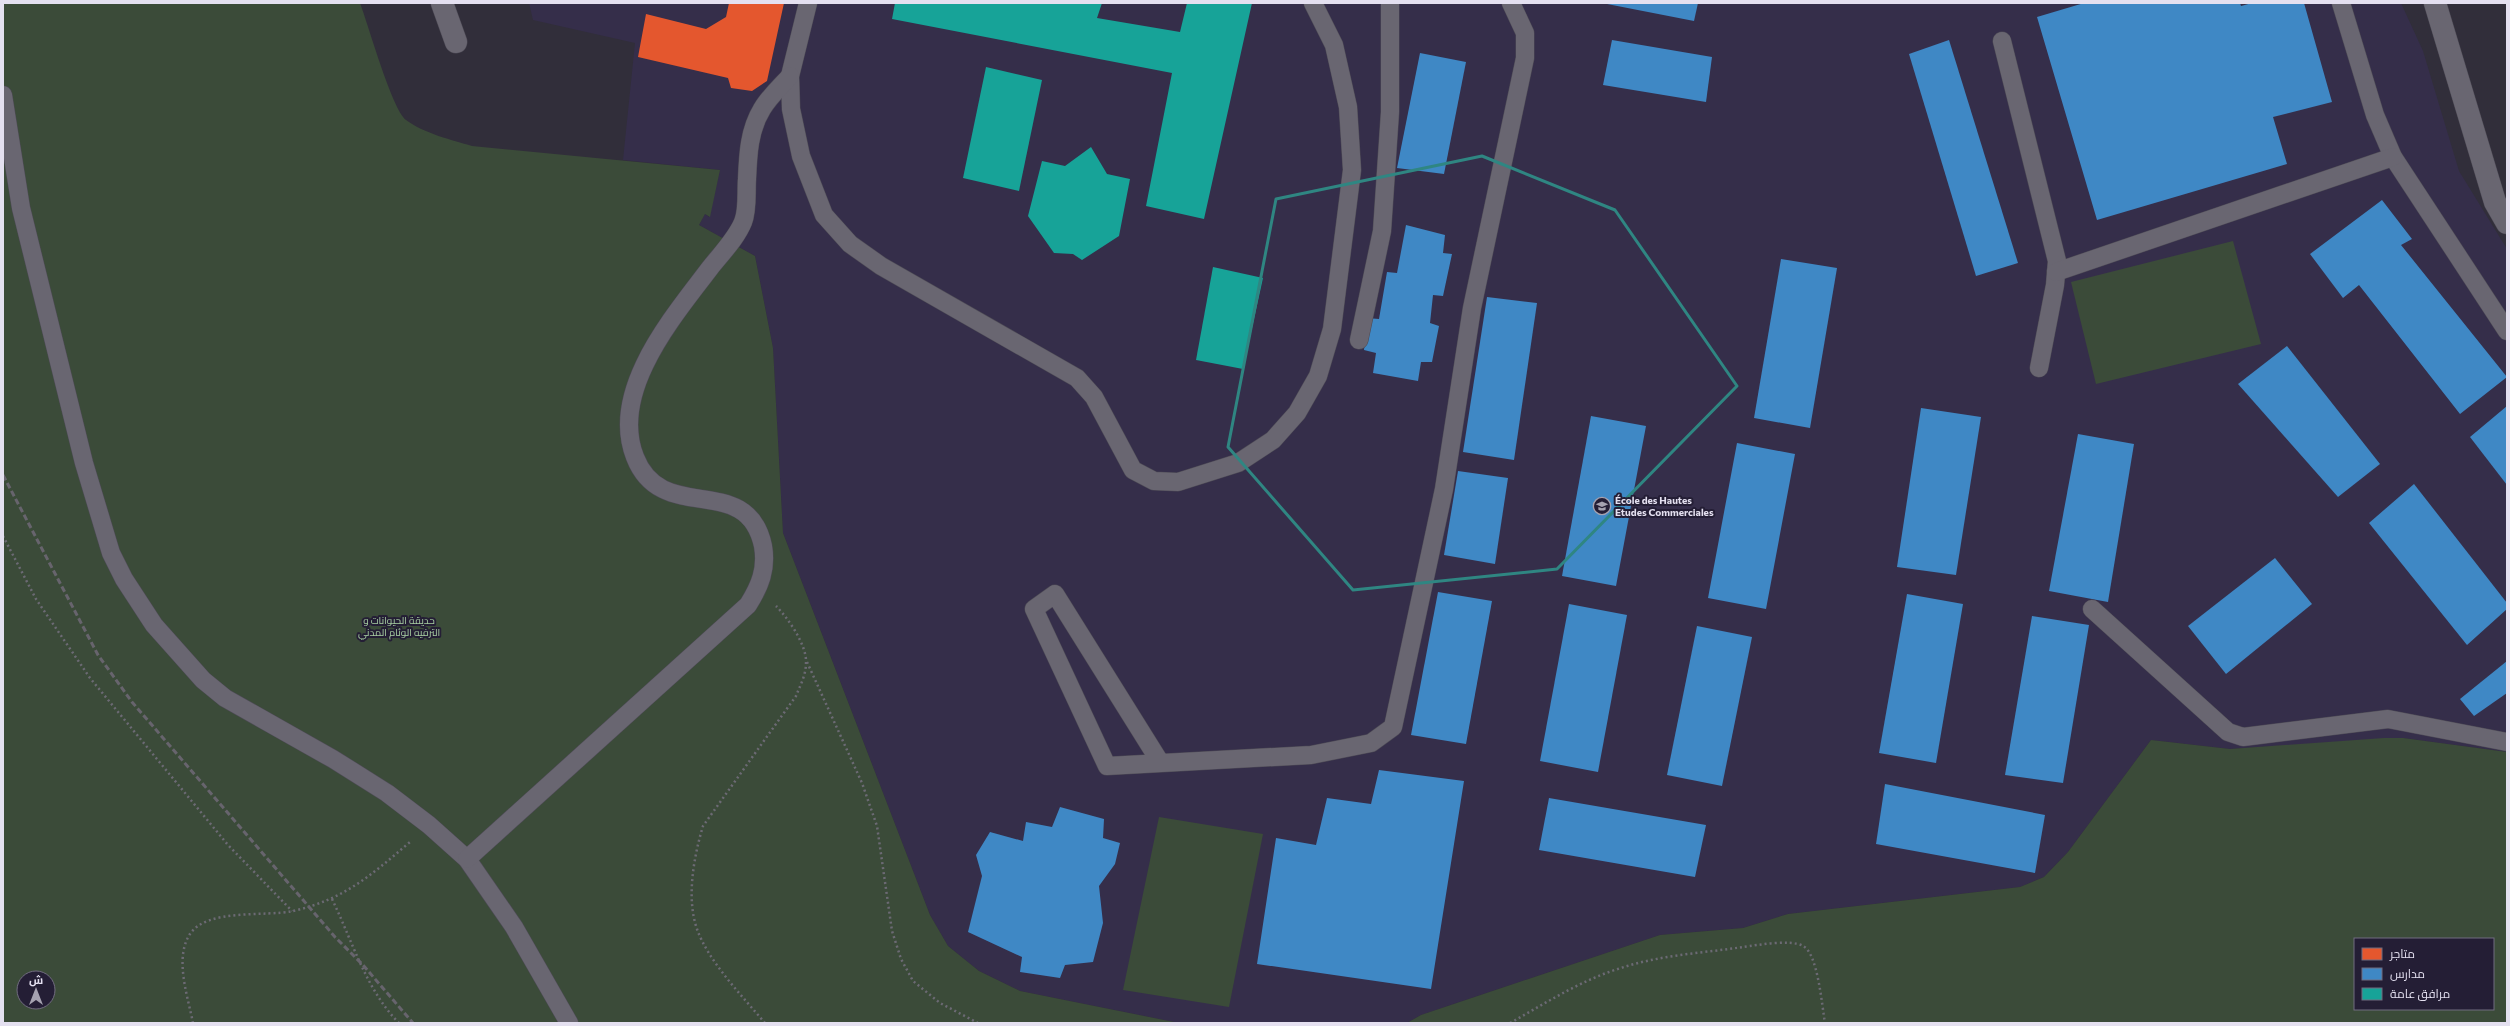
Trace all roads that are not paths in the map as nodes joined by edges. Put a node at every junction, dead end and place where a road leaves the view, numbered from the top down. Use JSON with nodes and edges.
{"nodes":[{"id":1,"x":442,"y":3,"type":"edge"},
{"id":2,"x":808,"y":3,"type":"edge"},
{"id":3,"x":1313,"y":3,"type":"edge"},
{"id":4,"x":1390,"y":3,"type":"edge"},
{"id":5,"x":1511,"y":3,"type":"edge"},
{"id":6,"x":2341,"y":3,"type":"edge"},
{"id":7,"x":2435,"y":3,"type":"edge"},
{"id":8,"x":2002,"y":41,"type":"dead end"},
{"id":9,"x":456,"y":42,"type":"dead end"},
{"id":10,"x":790,"y":76,"type":"junction"},
{"id":11,"x":3,"y":95,"type":"edge"},
{"id":12,"x":2393,"y":157,"type":"junction"},
{"id":13,"x":2507,"y":223,"type":"edge"},
{"id":14,"x":2056,"y":272,"type":"junction"},
{"id":15,"x":2507,"y":331,"type":"edge"},
{"id":16,"x":1359,"y":340,"type":"dead end"},
{"id":17,"x":2039,"y":368,"type":"dead end"},
{"id":18,"x":2092,"y":609,"type":"dead end"},
{"id":19,"x":2507,"y":742,"type":"edge"},
{"id":20,"x":1160,"y":762,"type":"junction"},
{"id":21,"x":467,"y":859,"type":"junction"},
{"id":22,"x":568,"y":1023,"type":"edge"}],
"edges":[{"from":1,"to":9,"type":"street"},
{"from":2,"to":10,"type":"lane"},
{"from":3,"to":10,"type":"lane"},
{"from":4,"to":16,"type":"lane"},
{"from":5,"to":20,"type":"lane"},
{"from":6,"to":12,"type":"lane"},
{"from":7,"to":13,"type":"street"},
{"from":8,"to":14,"type":"lane"},
{"from":10,"to":21,"type":"lane"},
{"from":11,"to":21,"type":"lane"},
{"from":12,"to":14,"type":"lane"},
{"from":12,"to":15,"type":"lane"},
{"from":14,"to":17,"type":"lane"},
{"from":18,"to":19,"type":"lane"},
{"from":20,"to":20,"type":"lane"},
{"from":21,"to":22,"type":"lane"}]}
